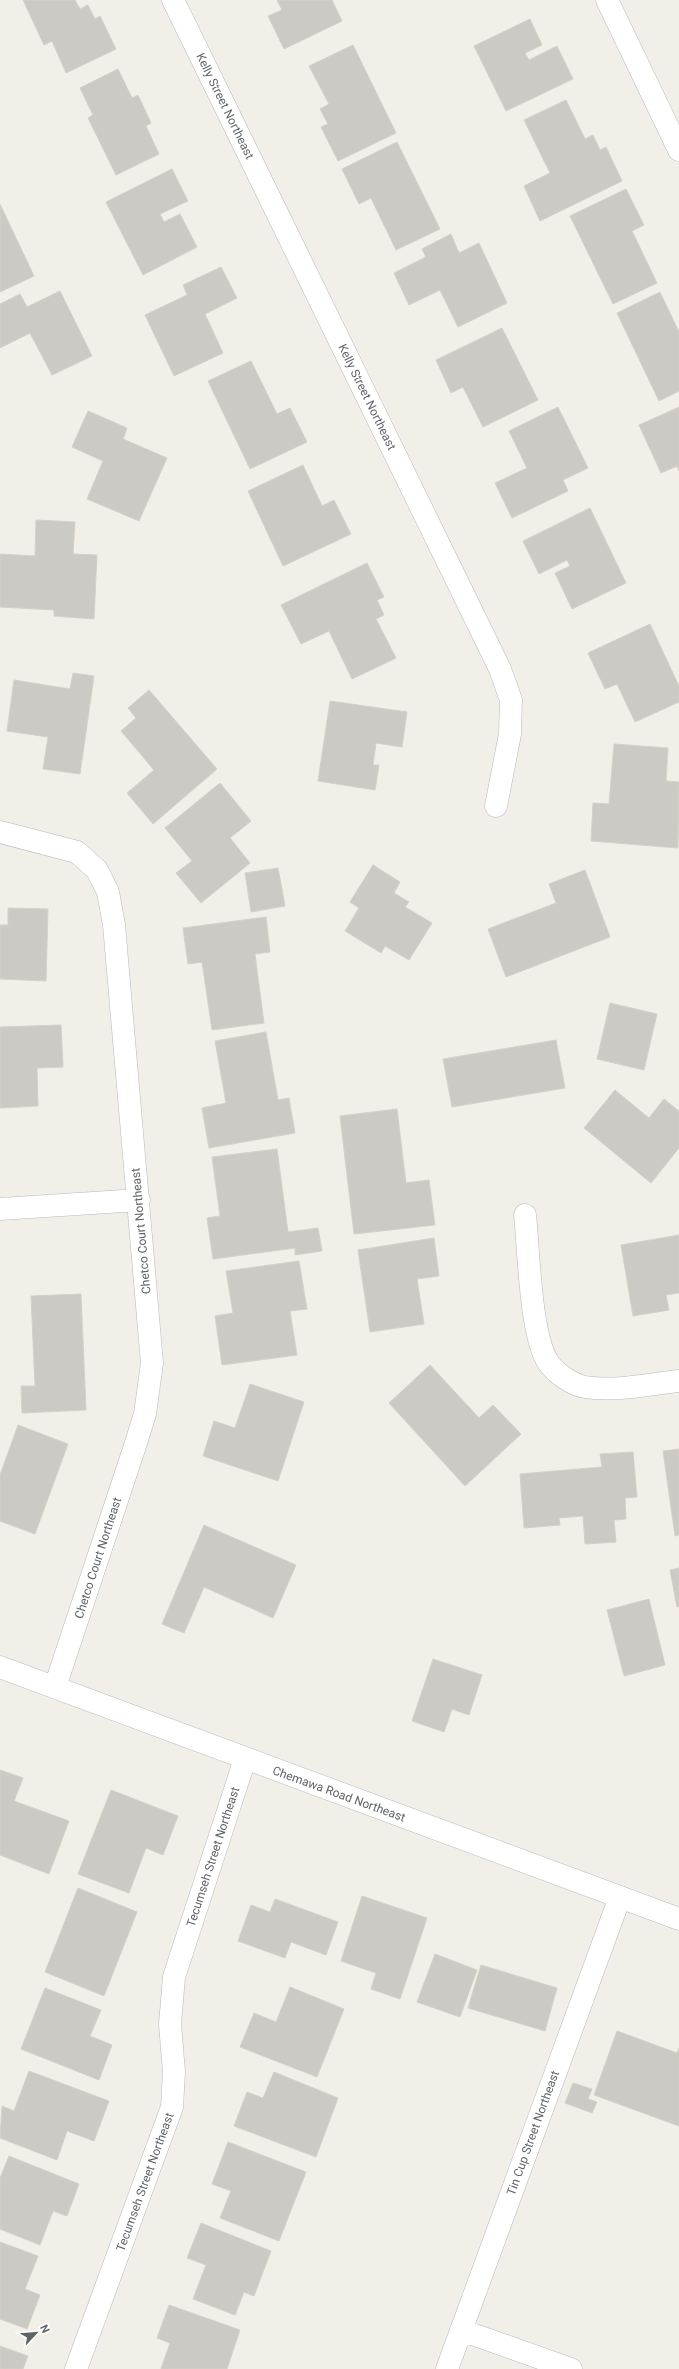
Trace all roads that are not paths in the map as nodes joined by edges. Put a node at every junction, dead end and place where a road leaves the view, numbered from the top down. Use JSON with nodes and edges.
{"nodes":[{"id":1,"x":173,"y":0,"type":"edge"},
{"id":2,"x":607,"y":0,"type":"edge"},
{"id":3,"x":679,"y":150,"type":"edge"},
{"id":4,"x":496,"y":806,"type":"dead end"},
{"id":5,"x":0,"y":832,"type":"edge"},
{"id":6,"x":138,"y":1200,"type":"junction"},
{"id":7,"x":0,"y":1209,"type":"edge"},
{"id":8,"x":525,"y":1216,"type":"dead end"},
{"id":9,"x":679,"y":1381,"type":"edge"},
{"id":10,"x":0,"y":1667,"type":"edge"},
{"id":11,"x":55,"y":1687,"type":"junction"},
{"id":12,"x":245,"y":1759,"type":"junction"},
{"id":13,"x":620,"y":1897,"type":"junction"},
{"id":14,"x":679,"y":1919,"type":"edge"},
{"id":15,"x":461,"y":2330,"type":"junction"},
{"id":16,"x":76,"y":2369,"type":"edge"},
{"id":17,"x":447,"y":2369,"type":"edge"},
{"id":18,"x":571,"y":2369,"type":"edge"}],
"edges":[{"from":1,"to":4,"type":"street","name":"Kelly Street Northeast"},
{"from":2,"to":3,"type":"street"},
{"from":5,"to":6,"type":"street","name":"Chetco Court Northeast"},
{"from":6,"to":7,"type":"street"},
{"from":6,"to":11,"type":"street","name":"Chetco Court Northeast"},
{"from":8,"to":9,"type":"street"},
{"from":10,"to":11,"type":"street","name":"Chemawa Road Northeast"},
{"from":11,"to":12,"type":"street","name":"Chemawa Road Northeast"},
{"from":12,"to":13,"type":"street","name":"Chemawa Road Northeast"},
{"from":12,"to":16,"type":"street","name":"Tecumseh Street Northeast"},
{"from":13,"to":14,"type":"street","name":"Chemawa Road Northeast"},
{"from":13,"to":15,"type":"street","name":"Tin Cup Street Northeast"},
{"from":15,"to":17,"type":"street","name":"Tin Cup Street Northeast"},
{"from":15,"to":18,"type":"street"}]}
